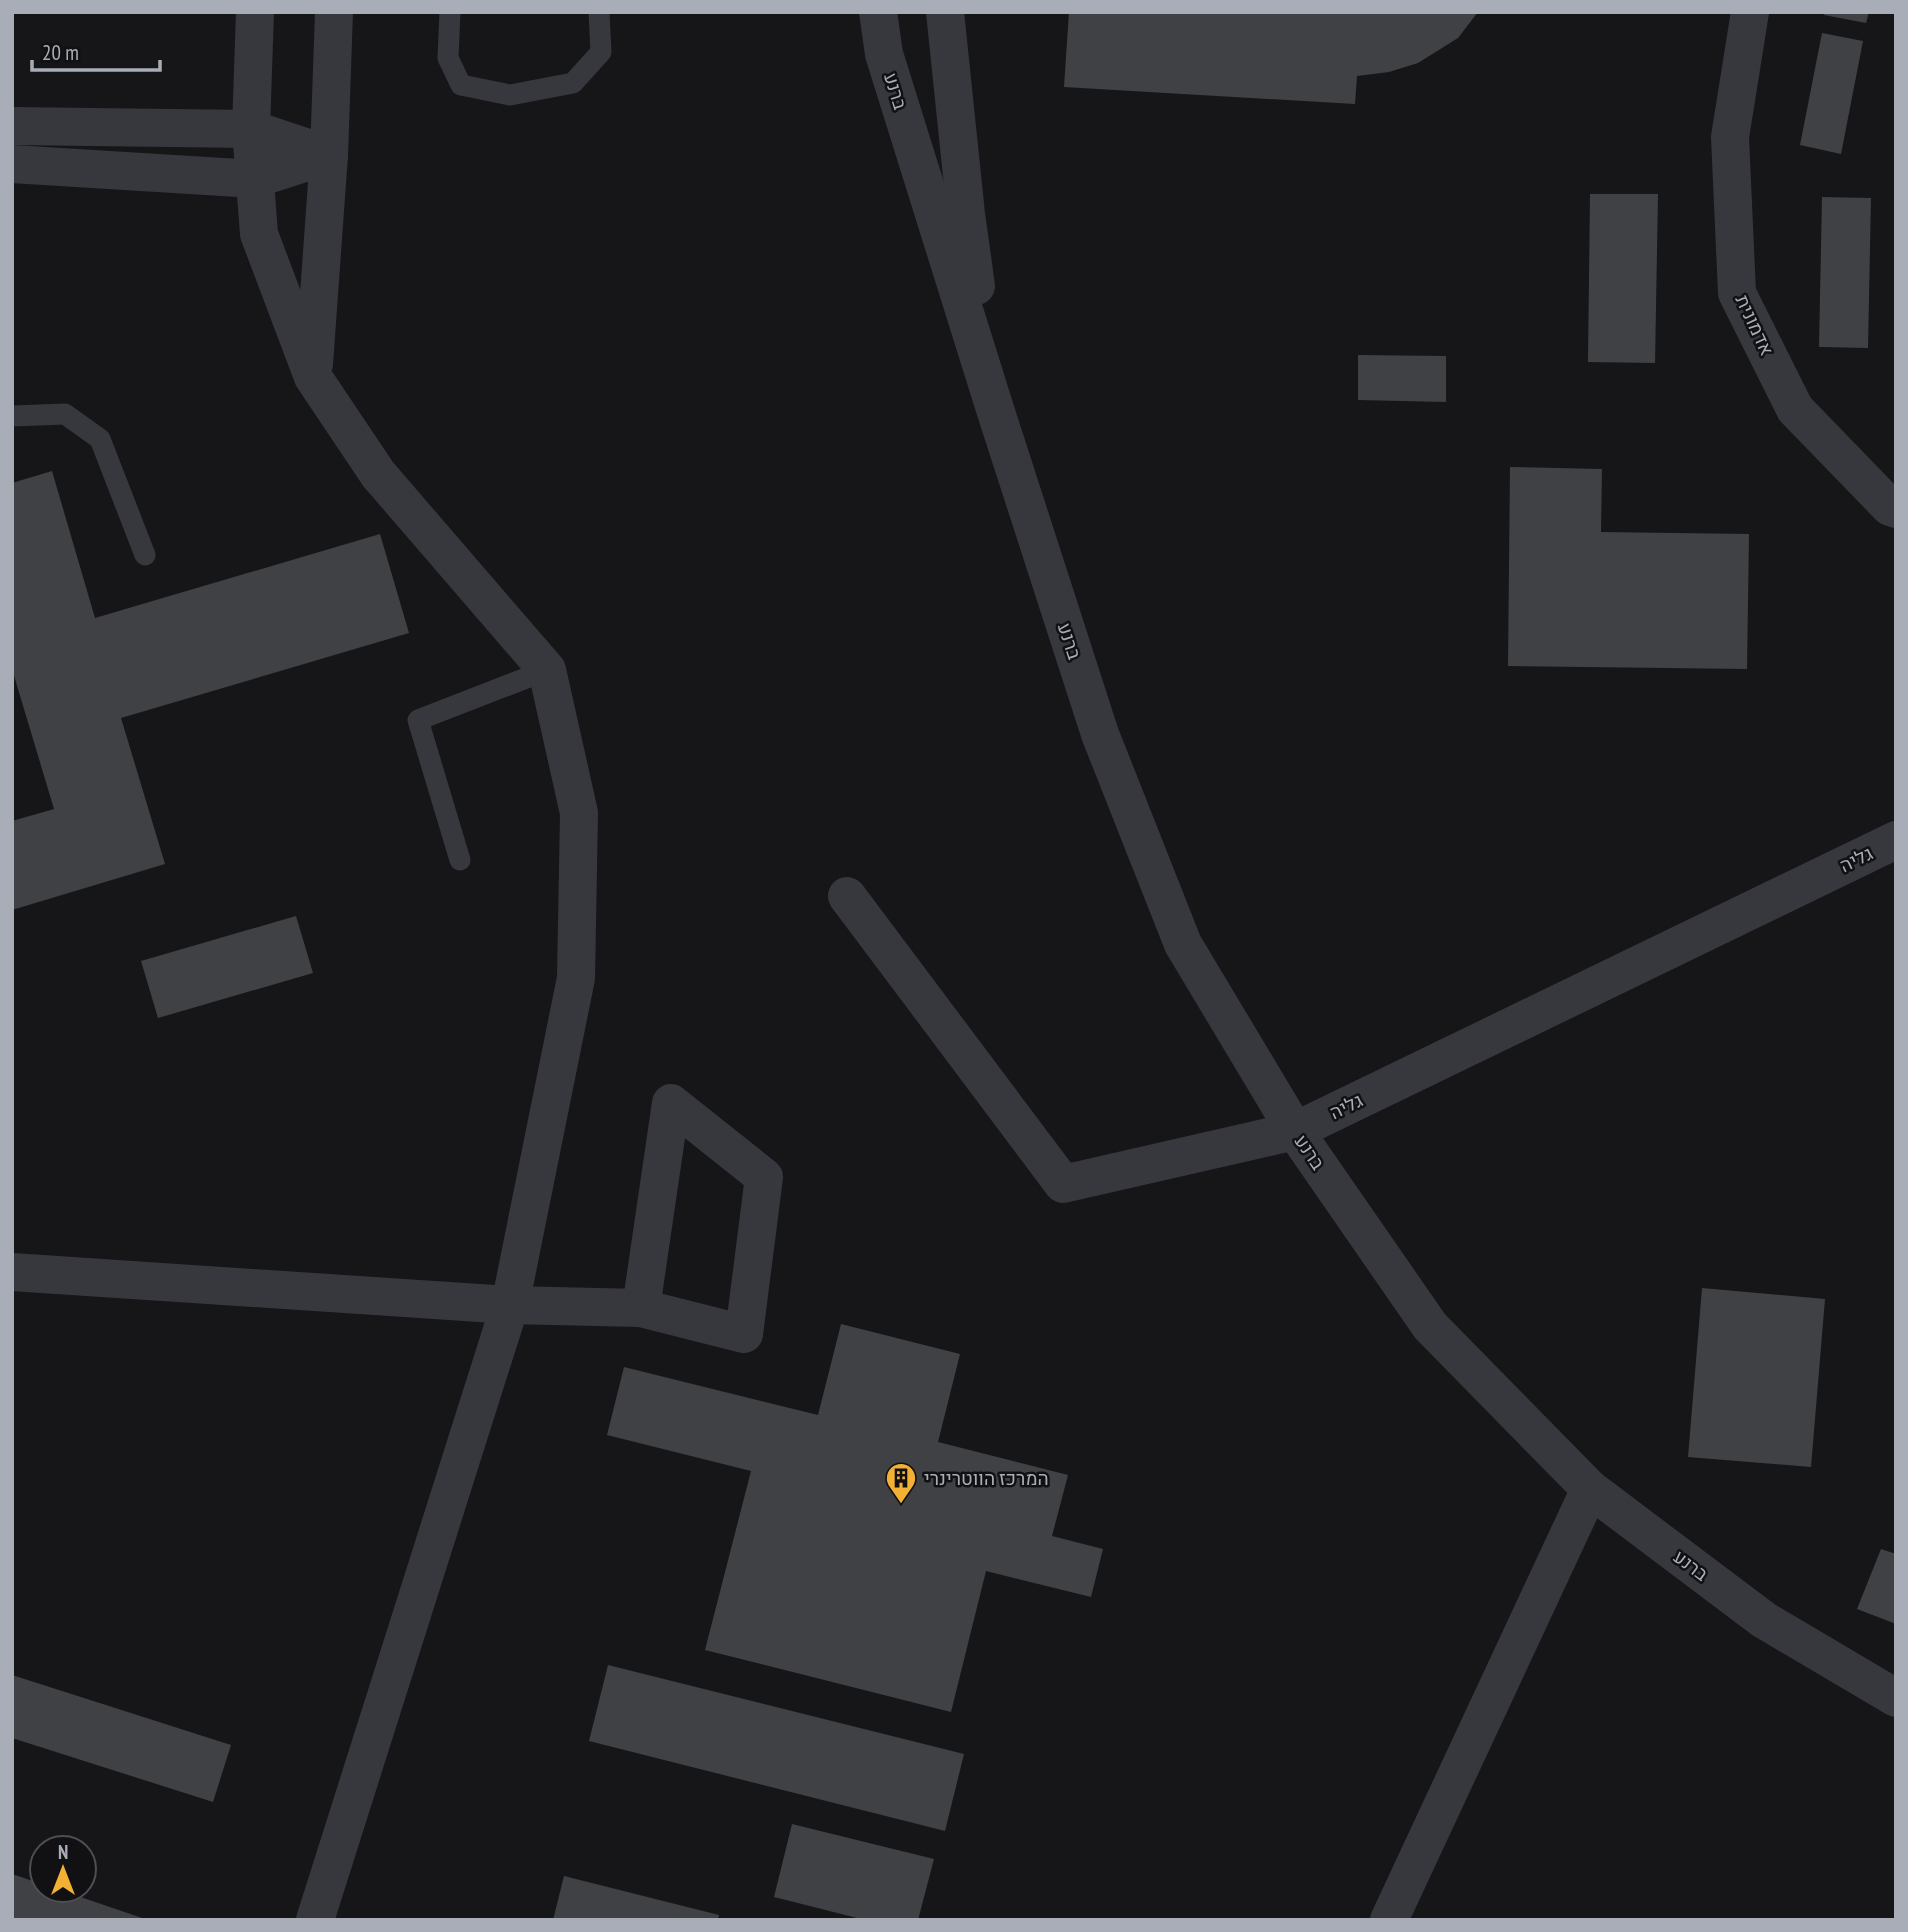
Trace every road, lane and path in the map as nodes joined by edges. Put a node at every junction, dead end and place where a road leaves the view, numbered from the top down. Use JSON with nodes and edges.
{"nodes":[{"id":1,"x":255,"y":12,"type":"edge"},
{"id":2,"x":334,"y":12,"type":"edge"},
{"id":3,"x":450,"y":12,"type":"edge"},
{"id":4,"x":599,"y":12,"type":"edge"},
{"id":5,"x":878,"y":12,"type":"edge"},
{"id":6,"x":945,"y":12,"type":"edge"},
{"id":7,"x":1750,"y":12,"type":"edge"},
{"id":8,"x":12,"y":125,"type":"edge"},
{"id":9,"x":251,"y":129,"type":"junction"},
{"id":10,"x":329,"y":155,"type":"junction"},
{"id":11,"x":12,"y":164,"type":"edge"},
{"id":12,"x":255,"y":179,"type":"junction"},
{"id":13,"x":313,"y":377,"type":"junction"},
{"id":14,"x":995,"y":409,"type":"junction"},
{"id":15,"x":12,"y":416,"type":"edge"},
{"id":16,"x":1896,"y":509,"type":"edge"},
{"id":17,"x":145,"y":555,"type":"dead end"},
{"id":18,"x":547,"y":670,"type":"junction"},
{"id":19,"x":1896,"y":840,"type":"edge"},
{"id":20,"x":460,"y":860,"type":"dead end"},
{"id":21,"x":847,"y":897,"type":"dead end"},
{"id":22,"x":1295,"y":1131,"type":"junction"},
{"id":23,"x":12,"y":1272,"type":"edge"},
{"id":24,"x":510,"y":1305,"type":"junction"},
{"id":25,"x":641,"y":1308,"type":"junction"},
{"id":26,"x":1590,"y":1489,"type":"junction"},
{"id":27,"x":1896,"y":1698,"type":"edge"},
{"id":28,"x":315,"y":1920,"type":"edge"},
{"id":29,"x":1389,"y":1920,"type":"edge"}],
"edges":[{"from":1,"to":9,"type":"street"},
{"from":2,"to":10,"type":"street"},
{"from":3,"to":4,"type":"lane"},
{"from":5,"to":14,"type":"street","name":"ברנע"},
{"from":6,"to":14,"type":"street","name":"ברנע"},
{"from":7,"to":16,"type":"street","name":"אדמונית"},
{"from":8,"to":9,"type":"street"},
{"from":9,"to":10,"type":"street"},
{"from":9,"to":12,"type":"street"},
{"from":10,"to":12,"type":"street"},
{"from":10,"to":13,"type":"street"},
{"from":11,"to":12,"type":"street"},
{"from":12,"to":13,"type":"street"},
{"from":13,"to":18,"type":"street"},
{"from":14,"to":22,"type":"street","name":"ברנע"},
{"from":15,"to":17,"type":"lane"},
{"from":18,"to":20,"type":"lane"},
{"from":18,"to":24,"type":"street"},
{"from":19,"to":22,"type":"street","name":"גליה"},
{"from":21,"to":22,"type":"street","name":"גליה"},
{"from":22,"to":26,"type":"street","name":"ברנע"},
{"from":23,"to":24,"type":"street"},
{"from":24,"to":25,"type":"street"},
{"from":24,"to":28,"type":"street"},
{"from":25,"to":25,"type":"street"},
{"from":26,"to":27,"type":"street","name":"ברנע"},
{"from":26,"to":29,"type":"street"}]}
